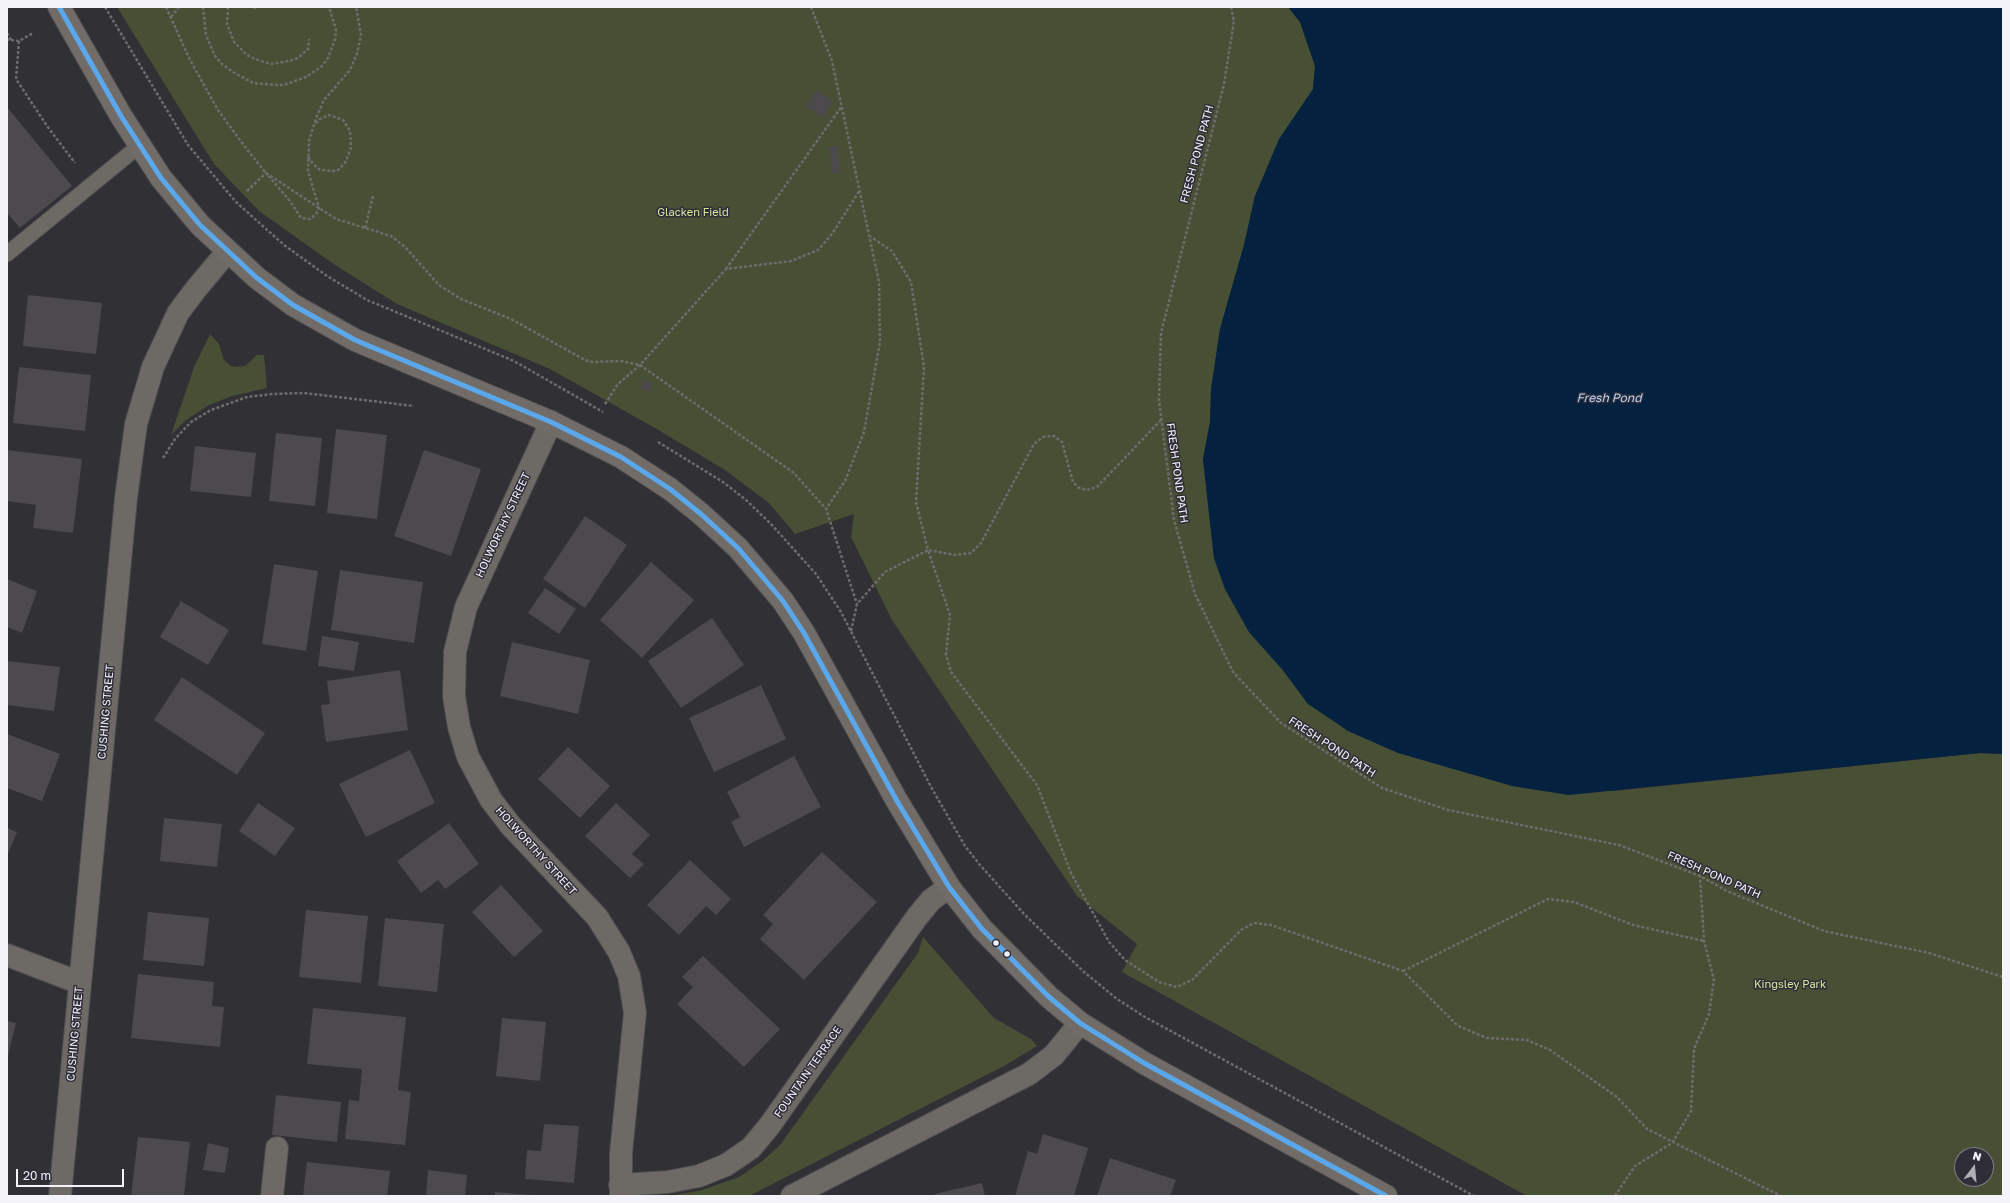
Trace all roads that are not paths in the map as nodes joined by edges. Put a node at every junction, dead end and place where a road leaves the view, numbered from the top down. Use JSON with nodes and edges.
{"nodes":[{"id":1,"x":59,"y":7,"type":"edge"},
{"id":2,"x":139,"y":146,"type":"junction"},
{"id":3,"x":227,"y":252,"type":"junction"},
{"id":4,"x":7,"y":254,"type":"edge"},
{"id":5,"x":552,"y":422,"type":"junction"},
{"id":6,"x":949,"y":887,"type":"junction"},
{"id":7,"x":7,"y":955,"type":"edge"},
{"id":8,"x":80,"y":983,"type":"junction"},
{"id":9,"x":1080,"y":1023,"type":"junction"},
{"id":10,"x":277,"y":1148,"type":"dead end"},
{"id":11,"x":620,"y":1191,"type":"edge"},
{"id":12,"x":60,"y":1196,"type":"edge"},
{"id":13,"x":272,"y":1196,"type":"edge"},
{"id":14,"x":792,"y":1196,"type":"edge"},
{"id":15,"x":1386,"y":1196,"type":"edge"}],
"edges":[{"from":1,"to":2,"type":"street"},
{"from":2,"to":3,"type":"street"},
{"from":2,"to":4,"type":"lane"},
{"from":3,"to":5,"type":"street"},
{"from":3,"to":8,"type":"street","name":"CUSHING STREET"},
{"from":5,"to":6,"type":"street"},
{"from":5,"to":11,"type":"street","name":"HOLWORTHY STREET"},
{"from":6,"to":9,"type":"street"},
{"from":6,"to":11,"type":"street","name":"FOUNTAIN TERRACE"},
{"from":7,"to":8,"type":"street"},
{"from":8,"to":12,"type":"street","name":"CUSHING STREET"},
{"from":9,"to":14,"type":"street"},
{"from":9,"to":15,"type":"street"},
{"from":10,"to":13,"type":"street"}]}
